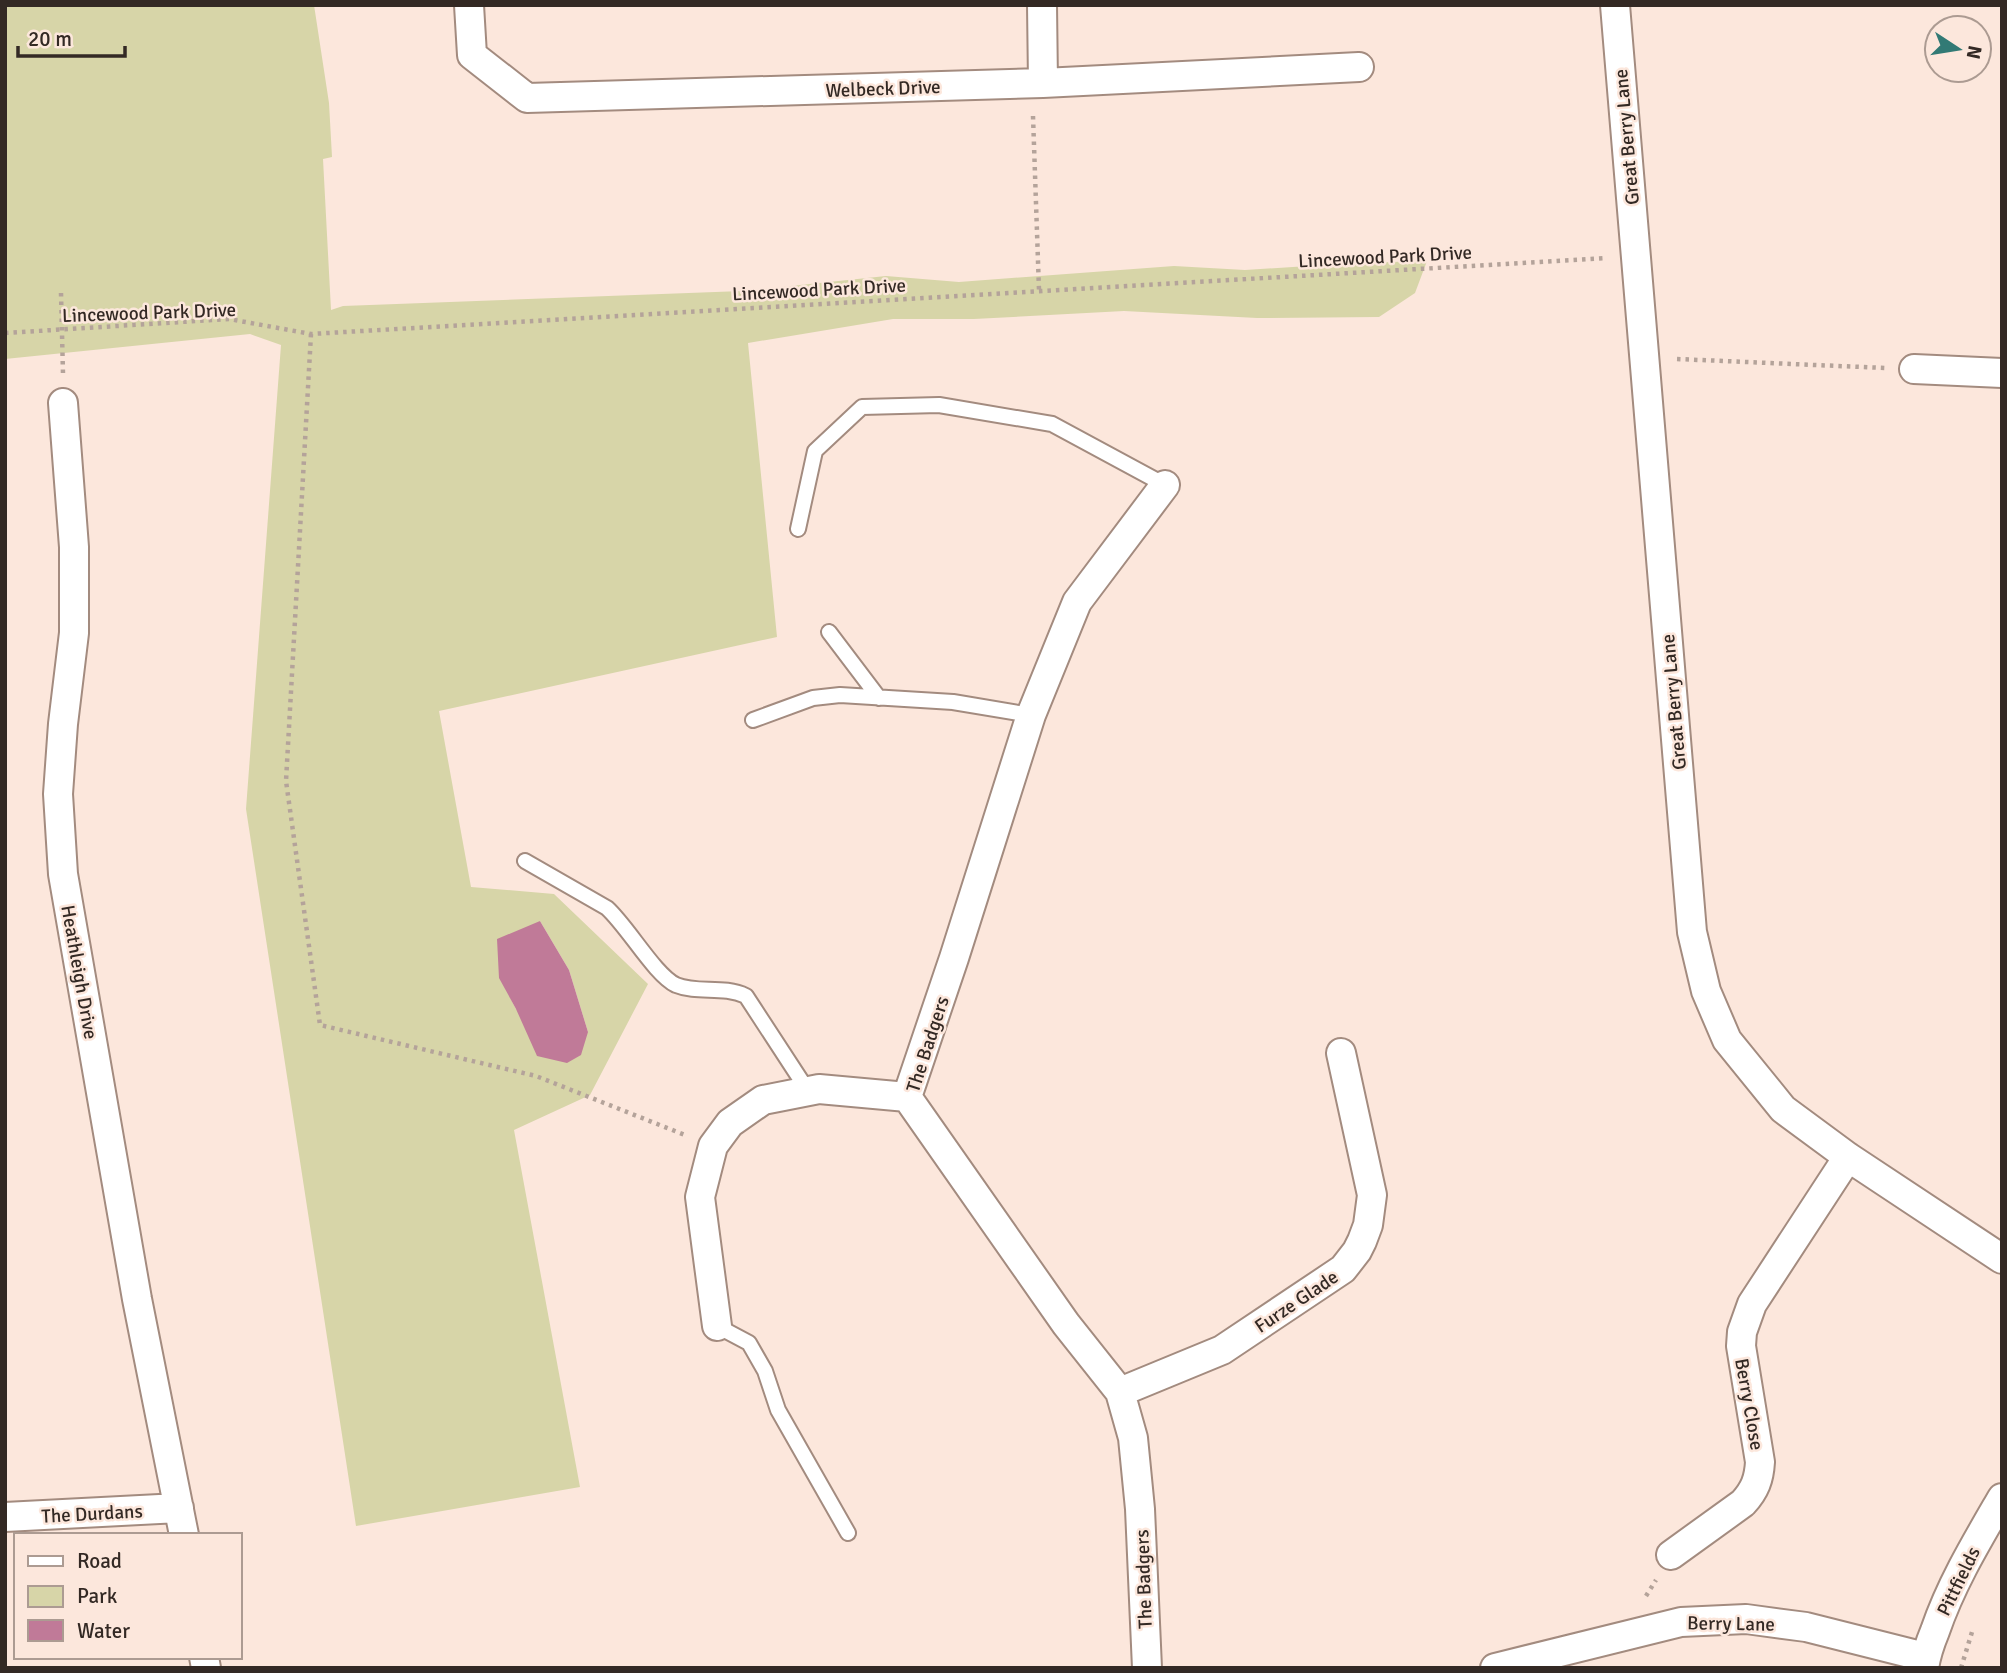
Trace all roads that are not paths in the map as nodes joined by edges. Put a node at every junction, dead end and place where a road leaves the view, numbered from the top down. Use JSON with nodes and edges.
{"nodes":[{"id":1,"x":469,"y":5,"type":"edge"},
{"id":2,"x":1042,"y":5,"type":"edge"},
{"id":3,"x":1615,"y":5,"type":"edge"},
{"id":4,"x":1359,"y":67,"type":"dead end"},
{"id":5,"x":1037,"y":83,"type":"junction"},
{"id":6,"x":1914,"y":369,"type":"road end"},
{"id":7,"x":2002,"y":373,"type":"edge"},
{"id":8,"x":63,"y":403,"type":"road end"},
{"id":9,"x":1165,"y":485,"type":"joint"},
{"id":10,"x":798,"y":529,"type":"dead end"},
{"id":11,"x":829,"y":632,"type":"dead end"},
{"id":12,"x":879,"y":698,"type":"junction"},
{"id":13,"x":1031,"y":715,"type":"junction"},
{"id":14,"x":753,"y":720,"type":"dead end"},
{"id":15,"x":525,"y":861,"type":"dead end"},
{"id":16,"x":1341,"y":1054,"type":"dead end"},
{"id":17,"x":808,"y":1091,"type":"junction"},
{"id":18,"x":907,"y":1097,"type":"junction"},
{"id":19,"x":1847,"y":1157,"type":"junction"},
{"id":20,"x":2002,"y":1259,"type":"edge"},
{"id":21,"x":717,"y":1326,"type":"joint"},
{"id":22,"x":1120,"y":1392,"type":"junction"},
{"id":23,"x":2002,"y":1498,"type":"edge"},
{"id":24,"x":5,"y":1517,"type":"edge"},
{"id":25,"x":181,"y":1521,"type":"edge"},
{"id":26,"x":848,"y":1533,"type":"dead end"},
{"id":27,"x":1671,"y":1555,"type":"dead end"},
{"id":28,"x":1925,"y":1662,"type":"edge"},
{"id":29,"x":1147,"y":1668,"type":"edge"},
{"id":30,"x":1495,"y":1668,"type":"edge"}],
"edges":[{"from":1,"to":5,"type":"street","name":"Welbeck Drive"},
{"from":2,"to":5,"type":"street"},
{"from":3,"to":19,"type":"street","name":"Great Berry Lane"},
{"from":4,"to":5,"type":"street","name":"Welbeck Drive"},
{"from":6,"to":7,"type":"street"},
{"from":8,"to":25,"type":"street","name":"Heathleigh Drive"},
{"from":9,"to":10,"type":"lane"},
{"from":9,"to":13,"type":"street","name":"The Badgers"},
{"from":11,"to":12,"type":"lane"},
{"from":12,"to":13,"type":"lane"},
{"from":12,"to":14,"type":"lane"},
{"from":13,"to":18,"type":"street","name":"The Badgers"},
{"from":15,"to":17,"type":"lane"},
{"from":16,"to":22,"type":"street","name":"Furze Glade"},
{"from":17,"to":18,"type":"street"},
{"from":17,"to":21,"type":"street"},
{"from":18,"to":22,"type":"street","name":"The Badgers"},
{"from":19,"to":20,"type":"street","name":"Great Berry Lane"},
{"from":19,"to":27,"type":"street","name":"Berry Close"},
{"from":21,"to":26,"type":"lane"},
{"from":22,"to":29,"type":"street","name":"The Badgers"},
{"from":23,"to":28,"type":"street","name":"Pittfields"},
{"from":24,"to":25,"type":"street","name":"The Durdans"},
{"from":28,"to":30,"type":"street","name":"Berry Lane"}]}
